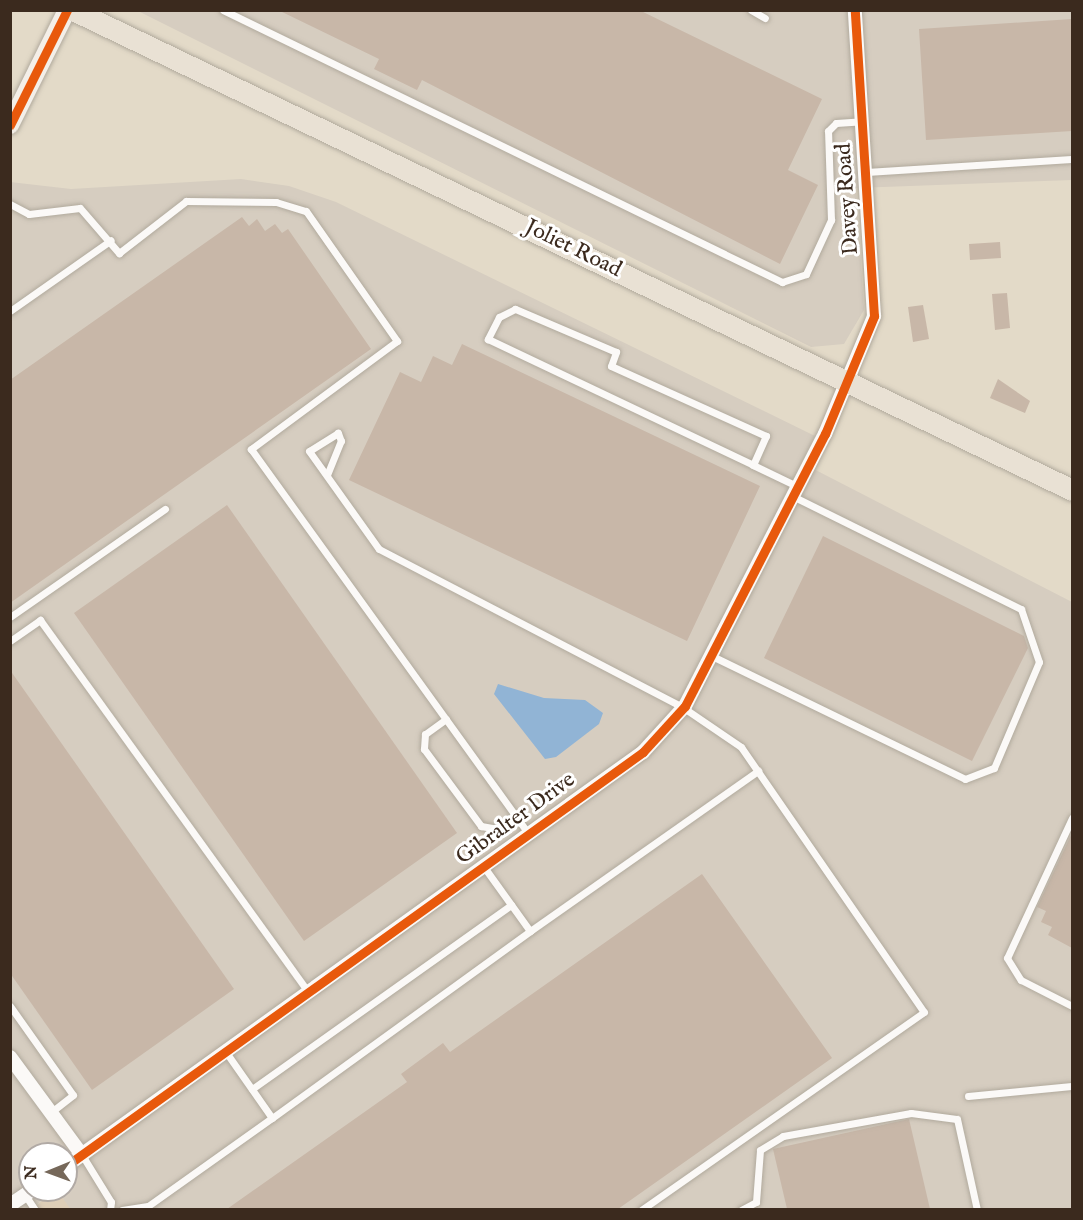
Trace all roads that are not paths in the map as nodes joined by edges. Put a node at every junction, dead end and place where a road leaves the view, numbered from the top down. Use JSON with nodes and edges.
{"nodes":[{"id":1,"x":67,"y":10,"type":"edge"},
{"id":2,"x":73,"y":10,"type":"edge"},
{"id":3,"x":223,"y":10,"type":"edge"},
{"id":4,"x":751,"y":10,"type":"edge"},
{"id":5,"x":855,"y":10,"type":"edge"},
{"id":6,"x":765,"y":18,"type":"dead end"},
{"id":7,"x":862,"y":121,"type":"junction"},
{"id":8,"x":10,"y":125,"type":"edge"},
{"id":9,"x":1072,"y":159,"type":"edge"},
{"id":10,"x":866,"y":172,"type":"junction"},
{"id":11,"x":10,"y":204,"type":"edge"},
{"id":12,"x":111,"y":240,"type":"junction"},
{"id":13,"x":10,"y":311,"type":"edge"},
{"id":14,"x":848,"y":381,"type":"junction"},
{"id":15,"x":753,"y":465,"type":"junction"},
{"id":16,"x":327,"y":475,"type":"junction"},
{"id":17,"x":1072,"y":490,"type":"edge"},
{"id":18,"x":796,"y":492,"type":"junction"},
{"id":19,"x":165,"y":508,"type":"dead end"},
{"id":20,"x":10,"y":617,"type":"edge"},
{"id":21,"x":10,"y":641,"type":"edge"},
{"id":22,"x":714,"y":657,"type":"junction"},
{"id":23,"x":684,"y":708,"type":"junction"},
{"id":24,"x":446,"y":719,"type":"junction"},
{"id":25,"x":758,"y":771,"type":"junction"},
{"id":26,"x":516,"y":816,"type":"junction"},
{"id":27,"x":1072,"y":818,"type":"edge"},
{"id":28,"x":529,"y":834,"type":"junction"},
{"id":29,"x":484,"y":867,"type":"junction"},
{"id":30,"x":511,"y":905,"type":"junction"},
{"id":31,"x":530,"y":931,"type":"junction"},
{"id":32,"x":307,"y":990,"type":"junction"},
{"id":33,"x":10,"y":1006,"type":"edge"},
{"id":34,"x":1072,"y":1006,"type":"edge"},
{"id":35,"x":225,"y":1050,"type":"junction"},
{"id":36,"x":10,"y":1057,"type":"edge"},
{"id":37,"x":1072,"y":1086,"type":"edge"},
{"id":38,"x":252,"y":1089,"type":"junction"},
{"id":39,"x":968,"y":1096,"type":"dead end"},
{"id":40,"x":51,"y":1112,"type":"junction"},
{"id":41,"x":272,"y":1118,"type":"junction"},
{"id":42,"x":82,"y":1155,"type":"junction"},
{"id":43,"x":78,"y":1158,"type":"edge"},
{"id":44,"x":110,"y":1209,"type":"edge"},
{"id":45,"x":122,"y":1209,"type":"edge"},
{"id":46,"x":641,"y":1209,"type":"edge"},
{"id":47,"x":741,"y":1209,"type":"edge"},
{"id":48,"x":977,"y":1209,"type":"edge"}],
"edges":[{"from":1,"to":8,"type":"street"},
{"from":2,"to":14,"type":"main road","name":"Joliet Road"},
{"from":3,"to":7,"type":"lane"},
{"from":4,"to":6,"type":"lane"},
{"from":5,"to":7,"type":"street","name":"Davey Road"},
{"from":7,"to":10,"type":"street","name":"Davey Road"},
{"from":9,"to":10,"type":"lane"},
{"from":10,"to":14,"type":"street","name":"Davey Road"},
{"from":11,"to":12,"type":"lane"},
{"from":12,"to":13,"type":"lane"},
{"from":12,"to":24,"type":"lane"},
{"from":14,"to":17,"type":"main road","name":"Joliet Road"},
{"from":14,"to":18,"type":"street","name":"Gibralter Drive"},
{"from":15,"to":15,"type":"lane"},
{"from":15,"to":18,"type":"lane"},
{"from":16,"to":16,"type":"lane"},
{"from":16,"to":23,"type":"lane"},
{"from":18,"to":22,"type":"street","name":"Gibralter Drive"},
{"from":18,"to":22,"type":"lane"},
{"from":19,"to":20,"type":"lane"},
{"from":21,"to":32,"type":"lane"},
{"from":22,"to":23,"type":"street","name":"Gibralter Drive"},
{"from":23,"to":25,"type":"lane"},
{"from":23,"to":28,"type":"street","name":"Gibralter Drive"},
{"from":24,"to":26,"type":"lane"},
{"from":24,"to":26,"type":"lane"},
{"from":25,"to":31,"type":"lane"},
{"from":25,"to":46,"type":"lane"},
{"from":26,"to":28,"type":"lane"},
{"from":27,"to":34,"type":"lane"},
{"from":28,"to":29,"type":"street","name":"Gibralter Drive"},
{"from":29,"to":30,"type":"lane"},
{"from":29,"to":32,"type":"street","name":"Gibralter Drive"},
{"from":30,"to":31,"type":"lane"},
{"from":30,"to":38,"type":"lane"},
{"from":31,"to":41,"type":"lane"},
{"from":32,"to":35,"type":"street","name":"Gibralter Drive"},
{"from":33,"to":40,"type":"lane"},
{"from":35,"to":38,"type":"lane"},
{"from":35,"to":42,"type":"street","name":"Gibralter Drive"},
{"from":36,"to":40,"type":"street"},
{"from":37,"to":39,"type":"lane"},
{"from":38,"to":41,"type":"lane"},
{"from":40,"to":42,"type":"street"},
{"from":41,"to":45,"type":"lane"},
{"from":42,"to":43,"type":"street","name":"Gibralter Drive"},
{"from":42,"to":44,"type":"lane"},
{"from":47,"to":48,"type":"lane"}]}
